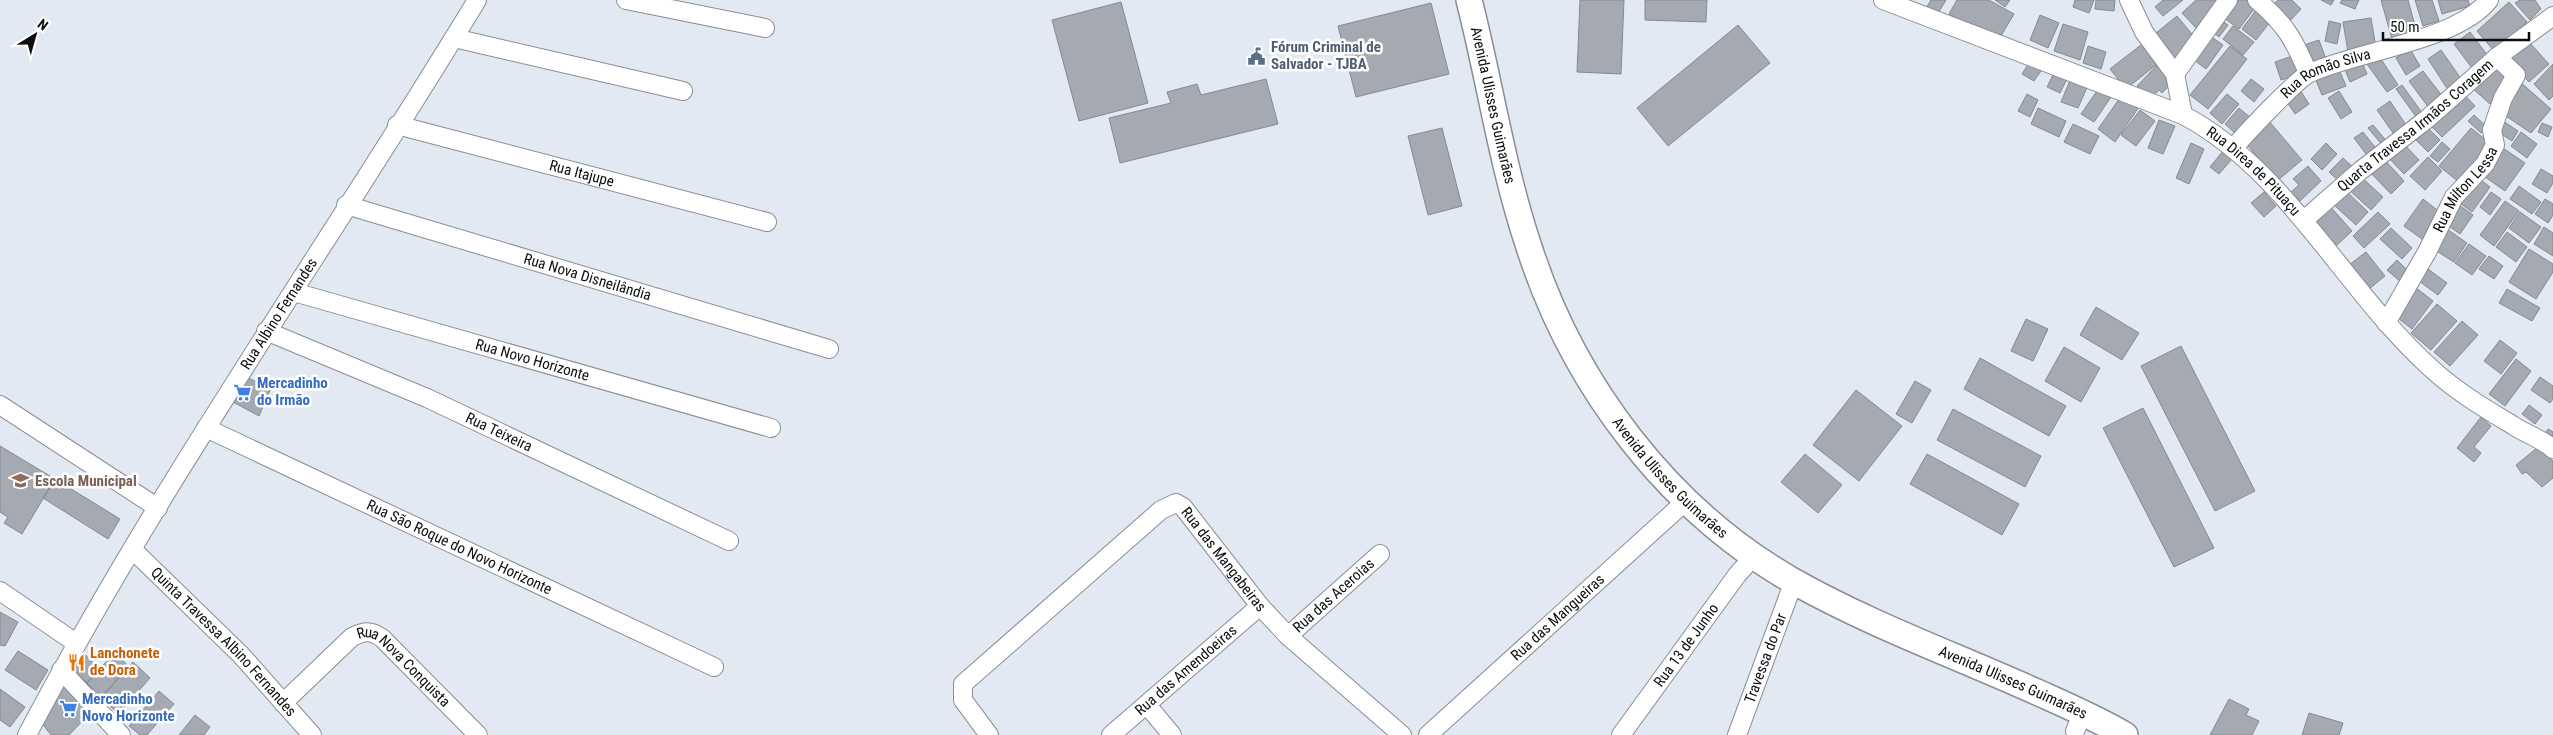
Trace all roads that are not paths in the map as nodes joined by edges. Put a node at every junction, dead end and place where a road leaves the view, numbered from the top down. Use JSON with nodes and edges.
{"nodes":[{"id":1,"x":476,"y":0,"type":"edge"},
{"id":2,"x":626,"y":0,"type":"edge"},
{"id":3,"x":1469,"y":0,"type":"edge"},
{"id":4,"x":1883,"y":0,"type":"edge"},
{"id":5,"x":2129,"y":0,"type":"edge"},
{"id":6,"x":2228,"y":0,"type":"edge"},
{"id":7,"x":2257,"y":0,"type":"edge"},
{"id":8,"x":2489,"y":0,"type":"edge"},
{"id":9,"x":709,"y":8,"type":"edge"},
{"id":10,"x":2553,"y":16,"type":"edge"},
{"id":11,"x":765,"y":28,"type":"dead end"},
{"id":12,"x":454,"y":38,"type":"junction"},
{"id":13,"x":2497,"y":57,"type":"junction"},
{"id":14,"x":2308,"y":73,"type":"junction"},
{"id":15,"x":2175,"y":74,"type":"junction"},
{"id":16,"x":683,"y":91,"type":"dead end"},
{"id":17,"x":2183,"y":115,"type":"junction"},
{"id":18,"x":397,"y":125,"type":"junction"},
{"id":19,"x":2234,"y":148,"type":"junction"},
{"id":20,"x":346,"y":205,"type":"junction"},
{"id":21,"x":2304,"y":220,"type":"junction"},
{"id":22,"x":768,"y":222,"type":"dead end"},
{"id":23,"x":294,"y":292,"type":"junction"},
{"id":24,"x":2386,"y":323,"type":"junction"},
{"id":25,"x":266,"y":331,"type":"junction"},
{"id":26,"x":829,"y":349,"type":"dead end"},
{"id":27,"x":0,"y":405,"type":"edge"},
{"id":28,"x":206,"y":428,"type":"junction"},
{"id":29,"x":771,"y":428,"type":"dead end"},
{"id":30,"x":2553,"y":449,"type":"edge"},
{"id":31,"x":1686,"y":500,"type":"junction"},
{"id":32,"x":158,"y":508,"type":"junction"},
{"id":33,"x":729,"y":541,"type":"dead end"},
{"id":34,"x":133,"y":550,"type":"junction"},
{"id":35,"x":1380,"y":554,"type":"dead end"},
{"id":36,"x":1754,"y":556,"type":"junction"},
{"id":37,"x":1794,"y":581,"type":"junction"},
{"id":38,"x":0,"y":591,"type":"edge"},
{"id":39,"x":1260,"y":606,"type":"junction"},
{"id":40,"x":1288,"y":636,"type":"junction"},
{"id":41,"x":76,"y":643,"type":"junction"},
{"id":42,"x":714,"y":667,"type":"dead end"},
{"id":43,"x":61,"y":670,"type":"junction"},
{"id":44,"x":283,"y":703,"type":"junction"},
{"id":45,"x":1147,"y":705,"type":"junction"},
{"id":46,"x":27,"y":735,"type":"edge"},
{"id":47,"x":122,"y":735,"type":"edge"},
{"id":48,"x":312,"y":735,"type":"edge"},
{"id":49,"x":478,"y":735,"type":"edge"},
{"id":50,"x":989,"y":735,"type":"edge"},
{"id":51,"x":1111,"y":735,"type":"edge"},
{"id":52,"x":1172,"y":735,"type":"edge"},
{"id":53,"x":1402,"y":735,"type":"edge"},
{"id":54,"x":1428,"y":735,"type":"edge"},
{"id":55,"x":1621,"y":735,"type":"edge"},
{"id":56,"x":1737,"y":735,"type":"edge"},
{"id":57,"x":2125,"y":735,"type":"edge"}],
"edges":[{"from":1,"to":12,"type":"street","name":"Rua Albino Fernandes"},
{"from":2,"to":9,"type":"street"},
{"from":3,"to":31,"type":"main road","name":"Avenida Ulisses Guimarães"},
{"from":4,"to":17,"type":"street","name":"Rua Direa de Pituaçu"},
{"from":5,"to":15,"type":"street"},
{"from":6,"to":15,"type":"street"},
{"from":7,"to":14,"type":"street"},
{"from":8,"to":14,"type":"street","name":"Rua Romão Silva"},
{"from":9,"to":11,"type":"street"},
{"from":10,"to":13,"type":"street","name":"Quarta Travessa Irmãos Coragem"},
{"from":12,"to":16,"type":"street"},
{"from":12,"to":18,"type":"street","name":"Rua Albino Fernandes"},
{"from":13,"to":21,"type":"street","name":"Quarta Travessa Irmãos Coragem"},
{"from":13,"to":24,"type":"street","name":"Rua Milton Lessa"},
{"from":14,"to":19,"type":"street","name":"Rua Romão Silva"},
{"from":15,"to":17,"type":"street"},
{"from":17,"to":19,"type":"street","name":"Rua Direa de Pituaçu"},
{"from":18,"to":20,"type":"street","name":"Rua Albino Fernandes"},
{"from":18,"to":22,"type":"street","name":"Rua Itajupe"},
{"from":19,"to":21,"type":"street","name":"Rua Direa de Pituaçu"},
{"from":20,"to":23,"type":"street","name":"Rua Albino Fernandes"},
{"from":20,"to":26,"type":"street","name":"Rua Nova Disneilândia"},
{"from":21,"to":24,"type":"street","name":"Rua Direa de Pituaçu"},
{"from":23,"to":25,"type":"street","name":"Rua Albino Fernandes"},
{"from":23,"to":29,"type":"street","name":"Rua Novo Horizonte"},
{"from":24,"to":30,"type":"street","name":"Rua Direa de Pituaçu"},
{"from":25,"to":28,"type":"street","name":"Rua Albino Fernandes"},
{"from":25,"to":33,"type":"street","name":"Rua Teixeira"},
{"from":27,"to":32,"type":"street"},
{"from":28,"to":32,"type":"street","name":"Rua Albino Fernandes"},
{"from":28,"to":42,"type":"street","name":"Rua São Roque do Novo Horizonte"},
{"from":31,"to":36,"type":"main road","name":"Avenida Ulisses Guimarães"},
{"from":31,"to":54,"type":"street","name":"Rua das Mangueiras"},
{"from":32,"to":34,"type":"street","name":"Rua Albino Fernandes"},
{"from":34,"to":41,"type":"street","name":"Rua Albino Fernandes"},
{"from":34,"to":44,"type":"street","name":"Quinta Travessa Albino Fernandes"},
{"from":35,"to":40,"type":"street","name":"Rua das Aceroias"},
{"from":36,"to":37,"type":"main road","name":"Avenida Ulisses Guimarães"},
{"from":36,"to":55,"type":"street","name":"Rua 13 de Junho"},
{"from":37,"to":56,"type":"street","name":"Travessa do Par"},
{"from":37,"to":57,"type":"main road","name":"Avenida Ulisses Guimarães"},
{"from":38,"to":41,"type":"street"},
{"from":39,"to":40,"type":"street","name":"Rua das Mangabeiras"},
{"from":39,"to":45,"type":"street","name":"Rua das Amendoeiras"},
{"from":39,"to":50,"type":"street","name":"Rua das Mangabeiras"},
{"from":40,"to":53,"type":"street","name":"Rua das Mangabeiras"},
{"from":41,"to":43,"type":"street","name":"Rua Albino Fernandes"},
{"from":43,"to":46,"type":"street","name":"Rua Albino Fernandes"},
{"from":43,"to":47,"type":"street"},
{"from":44,"to":48,"type":"street","name":"Quinta Travessa Albino Fernandes"},
{"from":44,"to":49,"type":"street","name":"Rua Nova Conquista"},
{"from":45,"to":51,"type":"street","name":"Rua das Amendoeiras"},
{"from":45,"to":52,"type":"street"}]}
